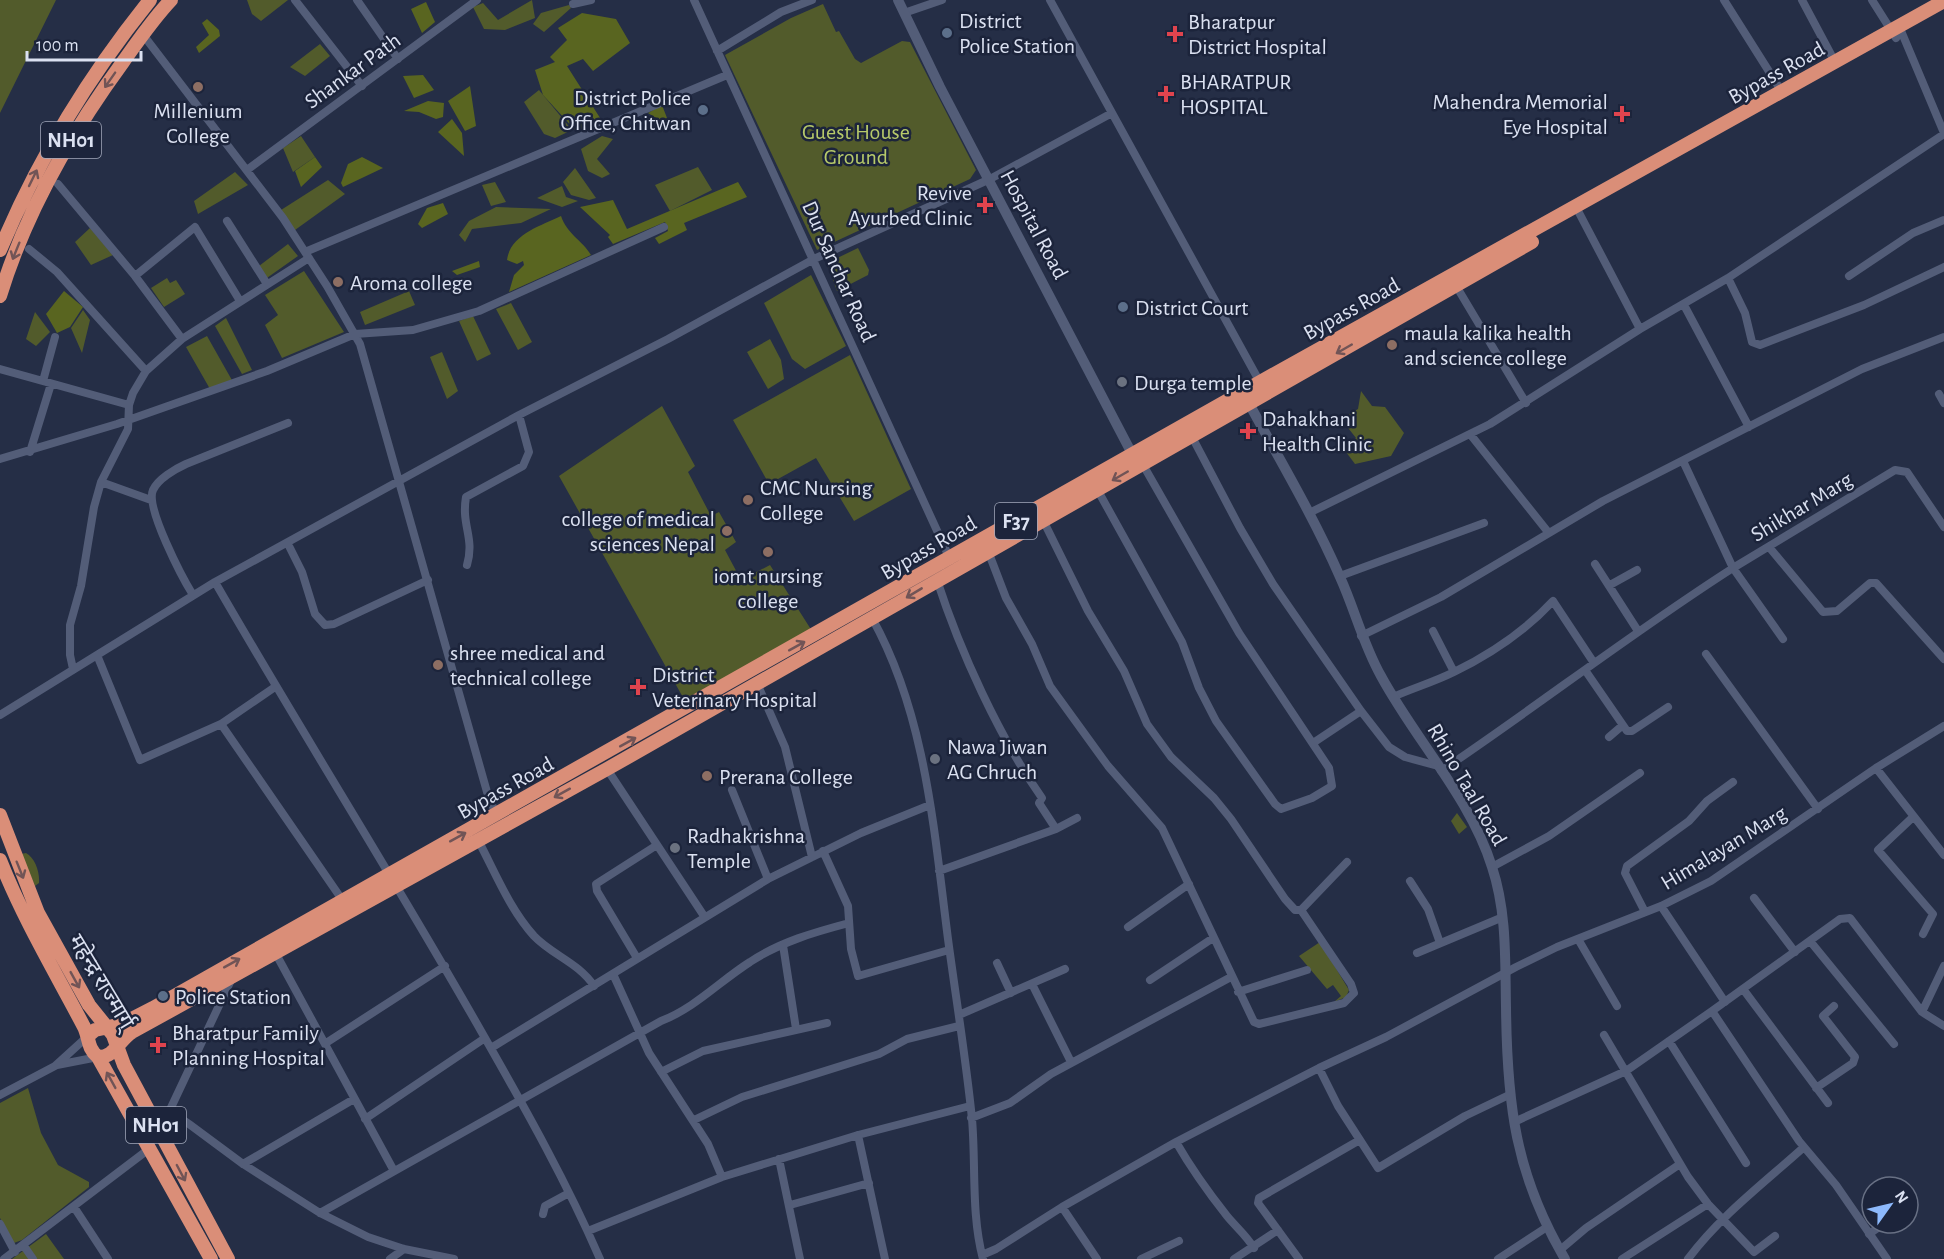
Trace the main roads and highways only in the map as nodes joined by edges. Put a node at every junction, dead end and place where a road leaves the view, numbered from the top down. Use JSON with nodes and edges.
{"nodes":[{"id":1,"x":150,"y":0,"type":"edge"},
{"id":2,"x":171,"y":0,"type":"edge"},
{"id":3,"x":1944,"y":1,"type":"edge"},
{"id":4,"x":1944,"y":10,"type":"edge"},
{"id":5,"x":1897,"y":32,"type":"junction"},
{"id":6,"x":1699,"y":144,"type":"junction"},
{"id":7,"x":1578,"y":211,"type":"junction"},
{"id":8,"x":0,"y":250,"type":"edge"},
{"id":9,"x":0,"y":296,"type":"edge"},
{"id":10,"x":1263,"y":388,"type":"junction"},
{"id":11,"x":1138,"y":459,"type":"junction"},
{"id":12,"x":754,"y":677,"type":"junction"},
{"id":13,"x":0,"y":815,"type":"edge"},
{"id":14,"x":440,"y":854,"type":"junction"},
{"id":15,"x":0,"y":860,"type":"edge"},
{"id":16,"x":395,"y":880,"type":"junction"},
{"id":17,"x":210,"y":983,"type":"junction"},
{"id":18,"x":106,"y":1028,"type":"junction"},
{"id":19,"x":88,"y":1036,"type":"junction"},
{"id":20,"x":117,"y":1046,"type":"junction"},
{"id":21,"x":98,"y":1057,"type":"junction"},
{"id":22,"x":211,"y":1259,"type":"edge"},
{"id":23,"x":228,"y":1259,"type":"edge"}],
"edges":[{"from":8,"to":1,"type":"highway","number":"NH01","one_way":true},
{"from":2,"to":9,"type":"highway","number":"NH01","one_way":true},
{"from":3,"to":5,"type":"highway","name":"Bypass Road","number":"F37"},
{"from":4,"to":5,"type":"highway","name":"Bypass Road","number":"F37"},
{"from":5,"to":6,"type":"highway","name":"Bypass Road","number":"F37"},
{"from":5,"to":6,"type":"highway","name":"Bypass Road","number":"F37"},
{"from":6,"to":7,"type":"highway","name":"Bypass Road","number":"F37"},
{"from":7,"to":10,"type":"highway","name":"Bypass Road","number":"F37"},
{"from":7,"to":10,"type":"highway","name":"Bypass Road","number":"F37","one_way":true},
{"from":10,"to":11,"type":"highway","name":"Bypass Road","number":"F37"},
{"from":12,"to":11,"type":"highway","name":"Bypass Road","number":"F37","one_way":true},
{"from":11,"to":12,"type":"highway","name":"Bypass Road","number":"F37","one_way":true},
{"from":14,"to":12,"type":"highway","name":"Bypass Road","number":"F37","one_way":true},
{"from":12,"to":14,"type":"highway","name":"Bypass Road","number":"F37","one_way":true},
{"from":13,"to":18,"type":"highway","name":"महेन्द्र राज्मार्ग्","number":"NH01","one_way":true},
{"from":14,"to":16,"type":"highway","name":"Bypass Road","number":"F37"},
{"from":15,"to":19,"type":"highway","name":"महेन्द्र राज्मार्ग्","number":"NH01"},
{"from":17,"to":16,"type":"highway","name":"Bypass Road","number":"F37","one_way":true},
{"from":16,"to":17,"type":"highway","name":"Bypass Road","number":"F37"},
{"from":17,"to":18,"type":"highway","name":"Bypass Road","number":"F37"},
{"from":17,"to":20,"type":"highway","name":"Bypass Road","number":"F37"},
{"from":18,"to":19,"type":"highway","name":"Bypass Road","number":"F37"},
{"from":18,"to":20,"type":"highway","name":"महेन्द्र राज्मार्ग्","number":"NH01"},
{"from":19,"to":21,"type":"highway","name":"महेन्द्र राज्मार्ग्","number":"NH01"},
{"from":20,"to":21,"type":"highway","name":"Bypass Road","number":"F37"},
{"from":20,"to":23,"type":"highway","name":"महेन्द्र राज्मार्ग्","number":"NH01","one_way":true},
{"from":22,"to":21,"type":"highway","name":"महेन्द्र राज्मार्ग्","number":"NH01","one_way":true}]}
